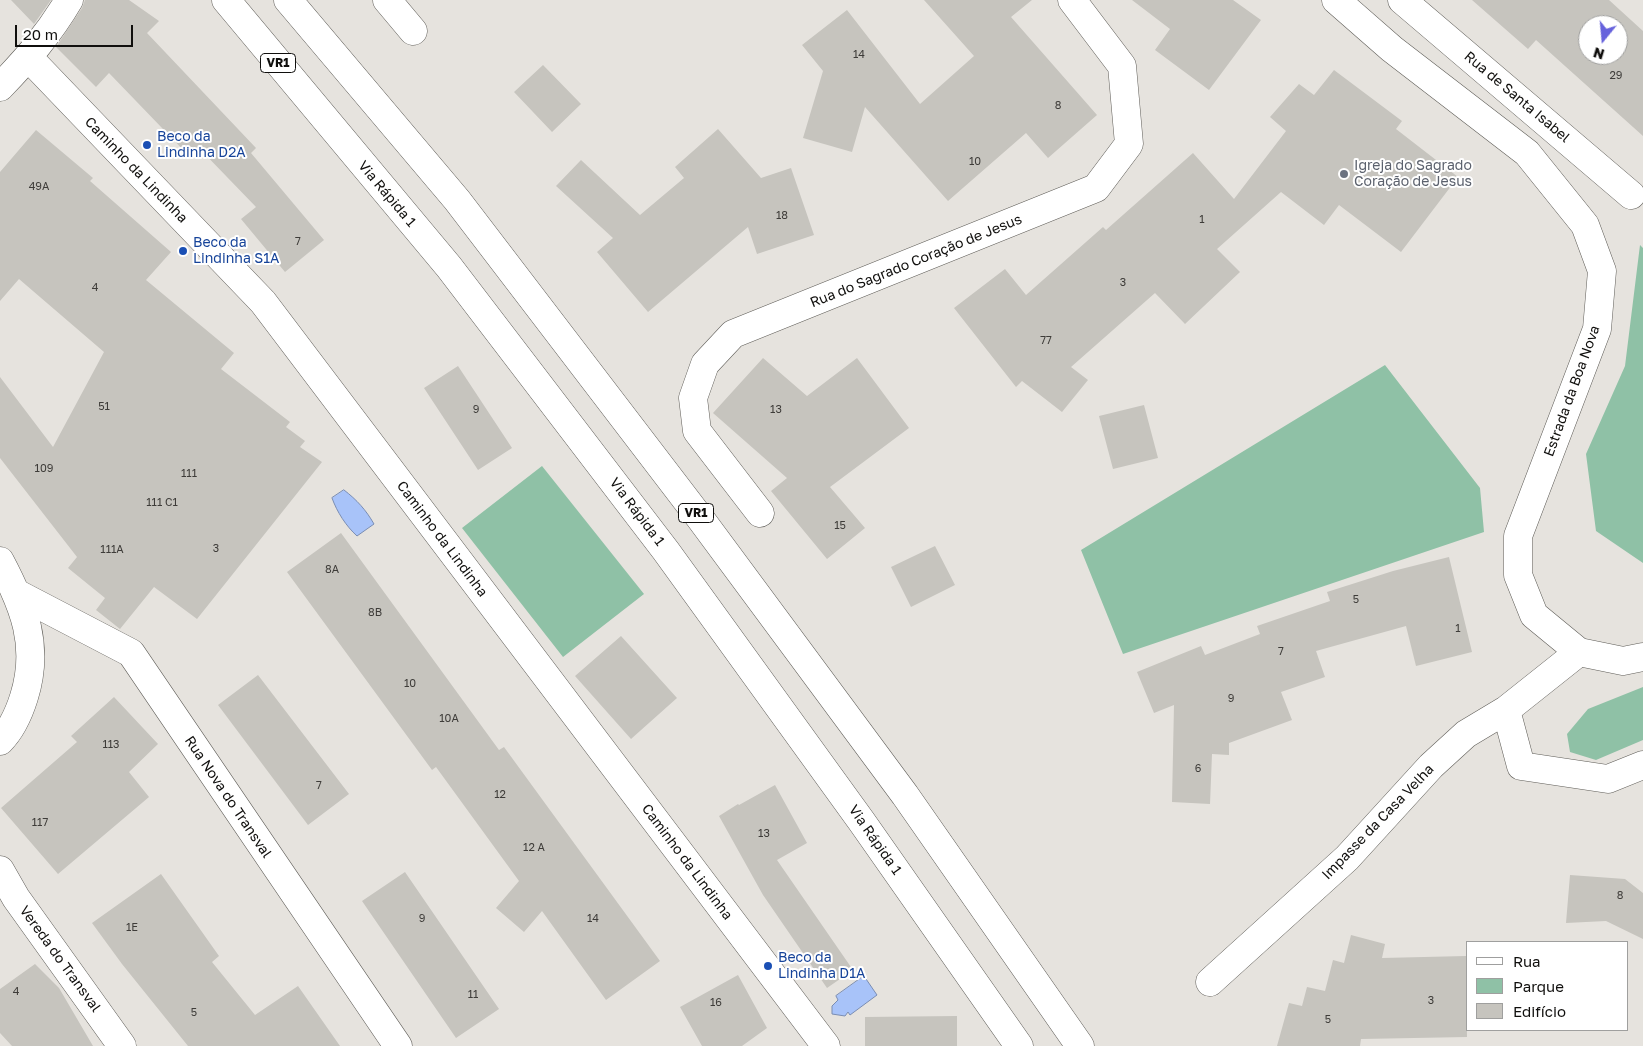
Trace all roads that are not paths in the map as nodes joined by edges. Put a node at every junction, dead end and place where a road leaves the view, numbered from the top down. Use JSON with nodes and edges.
{"nodes":[{"id":1,"x":69,"y":0,"type":"edge"},
{"id":2,"x":226,"y":0,"type":"edge"},
{"id":3,"x":288,"y":0,"type":"edge"},
{"id":4,"x":386,"y":0,"type":"edge"},
{"id":5,"x":1072,"y":0,"type":"edge"},
{"id":6,"x":1336,"y":0,"type":"edge"},
{"id":7,"x":1402,"y":0,"type":"edge"},
{"id":8,"x":413,"y":30,"type":"dead end"},
{"id":9,"x":28,"y":58,"type":"junction"},
{"id":10,"x":0,"y":87,"type":"edge"},
{"id":11,"x":1631,"y":195,"type":"dead end"},
{"id":12,"x":760,"y":513,"type":"dead end"},
{"id":13,"x":0,"y":561,"type":"edge"},
{"id":14,"x":18,"y":594,"type":"junction"},
{"id":15,"x":1579,"y":652,"type":"junction"},
{"id":16,"x":1643,"y":656,"type":"edge"},
{"id":17,"x":1506,"y":710,"type":"junction"},
{"id":18,"x":0,"y":741,"type":"edge"},
{"id":19,"x":1643,"y":765,"type":"edge"},
{"id":20,"x":0,"y":870,"type":"edge"},
{"id":21,"x":8,"y":904,"type":"edge"},
{"id":22,"x":1210,"y":982,"type":"dead end"},
{"id":23,"x":122,"y":1046,"type":"edge"},
{"id":24,"x":398,"y":1046,"type":"edge"},
{"id":25,"x":826,"y":1046,"type":"edge"},
{"id":26,"x":1019,"y":1046,"type":"edge"},
{"id":27,"x":1080,"y":1046,"type":"edge"}],
"edges":[{"from":1,"to":9,"type":"main road"},
{"from":2,"to":26,"type":"main road","name":"Via Rápida 1","number":"VR1"},
{"from":3,"to":27,"type":"main road","number":"VR1"},
{"from":4,"to":8,"type":"main road"},
{"from":5,"to":12,"type":"main road","name":"Rua do Sagrado Coração de Jesus"},
{"from":6,"to":15,"type":"main road","name":"Estrada da Boa Nova"},
{"from":7,"to":11,"type":"main road","name":"Rua de Santa Isabel"},
{"from":9,"to":10,"type":"main road"},
{"from":9,"to":25,"type":"main road","name":"Caminho da Lindinha"},
{"from":13,"to":14,"type":"main road"},
{"from":14,"to":18,"type":"main road"},
{"from":14,"to":24,"type":"main road","name":"Rua Nova do Transval"},
{"from":15,"to":16,"type":"main road","name":"Estrada da Boa Nova"},
{"from":15,"to":17,"type":"main road","name":"Impasse da Casa Velha"},
{"from":17,"to":19,"type":"main road"},
{"from":17,"to":22,"type":"main road","name":"Impasse da Casa Velha"},
{"from":20,"to":21,"type":"main road","name":"Vereda do Transval"},
{"from":21,"to":23,"type":"main road","name":"Vereda do Transval"}]}
